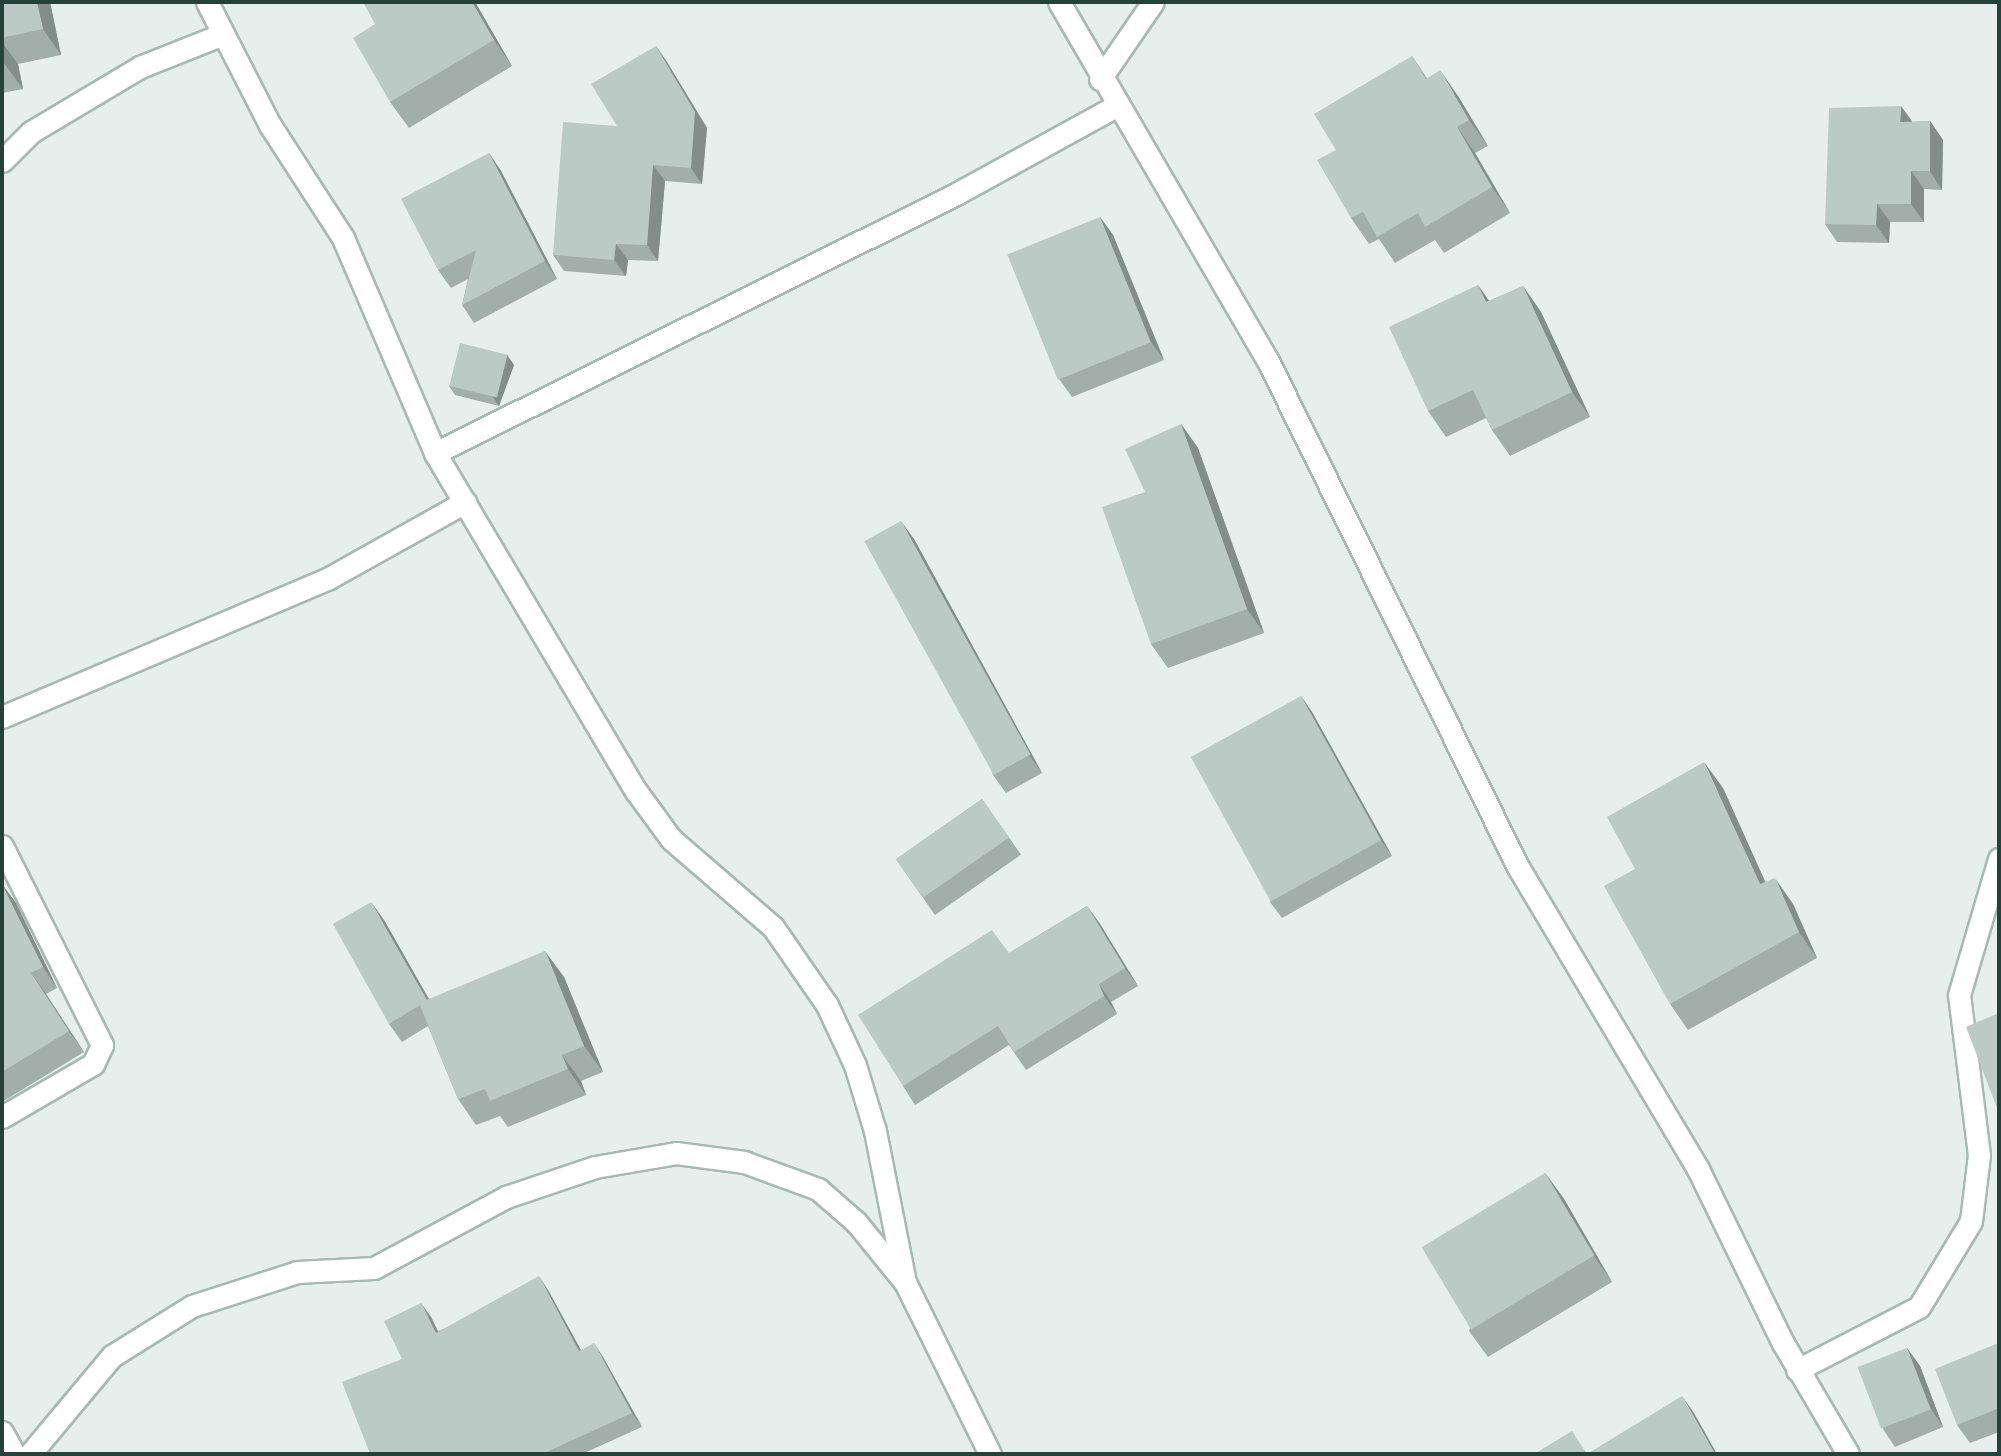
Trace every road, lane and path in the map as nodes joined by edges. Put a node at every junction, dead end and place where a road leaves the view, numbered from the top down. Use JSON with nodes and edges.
{"nodes":[{"id":1,"x":207,"y":2,"type":"edge"},
{"id":2,"x":1059,"y":2,"type":"edge"},
{"id":3,"x":1153,"y":2,"type":"edge"},
{"id":4,"x":221,"y":35,"type":"junction"},
{"id":5,"x":1100,"y":79,"type":"junction"},
{"id":6,"x":1116,"y":106,"type":"junction"},
{"id":7,"x":2,"y":161,"type":"edge"},
{"id":8,"x":435,"y":453,"type":"junction"},
{"id":9,"x":465,"y":502,"type":"junction"},
{"id":10,"x":2,"y":717,"type":"edge"},
{"id":11,"x":2,"y":846,"type":"edge"},
{"id":12,"x":1999,"y":859,"type":"edge"},
{"id":13,"x":2,"y":1116,"type":"edge"},
{"id":14,"x":905,"y":1282,"type":"junction"},
{"id":15,"x":1797,"y":1370,"type":"junction"},
{"id":16,"x":2,"y":1432,"type":"edge"},
{"id":17,"x":14,"y":1454,"type":"edge"},
{"id":18,"x":30,"y":1454,"type":"edge"},
{"id":19,"x":990,"y":1454,"type":"edge"},
{"id":20,"x":1849,"y":1454,"type":"edge"}],
"edges":[{"from":1,"to":4,"type":"street"},
{"from":2,"to":5,"type":"street"},
{"from":3,"to":5,"type":"street"},
{"from":4,"to":7,"type":"street"},
{"from":4,"to":8,"type":"street"},
{"from":5,"to":6,"type":"street"},
{"from":6,"to":8,"type":"street"},
{"from":6,"to":15,"type":"street"},
{"from":8,"to":9,"type":"street"},
{"from":9,"to":10,"type":"street"},
{"from":9,"to":14,"type":"street"},
{"from":11,"to":13,"type":"street"},
{"from":12,"to":15,"type":"street"},
{"from":14,"to":18,"type":"street"},
{"from":14,"to":19,"type":"street"},
{"from":15,"to":20,"type":"street"},
{"from":16,"to":17,"type":"street"}]}
